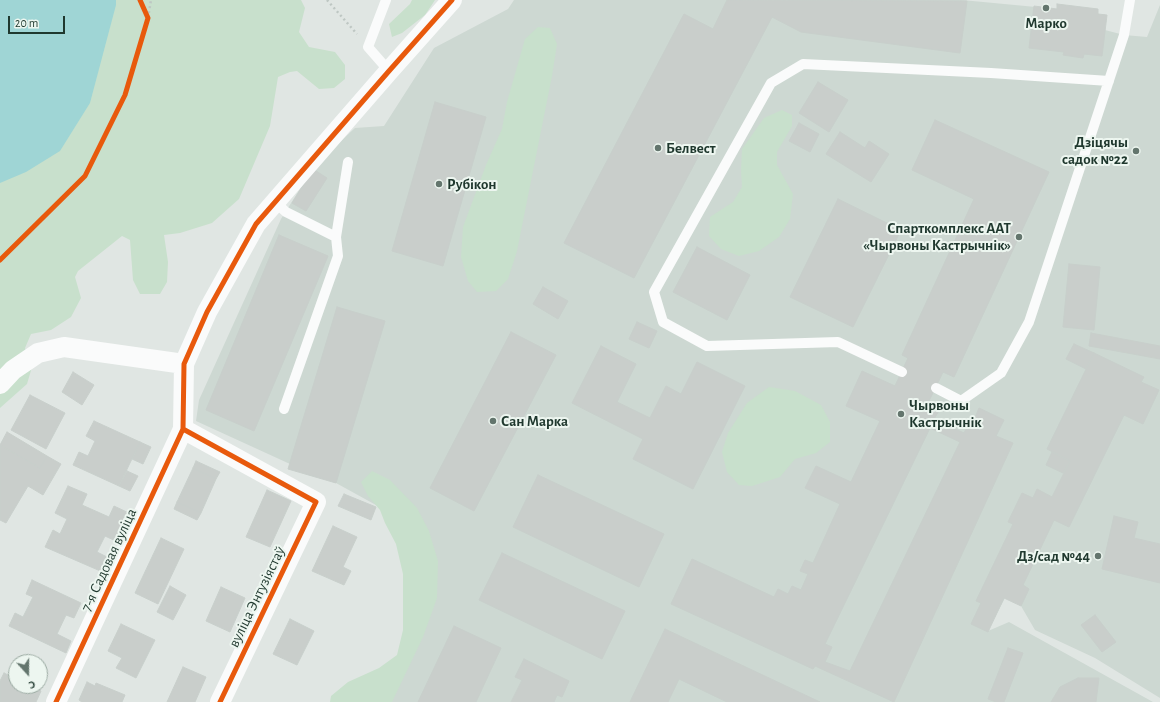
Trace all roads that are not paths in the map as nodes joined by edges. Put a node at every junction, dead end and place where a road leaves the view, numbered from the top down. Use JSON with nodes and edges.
{"nodes":[{"id":1,"x":386,"y":0,"type":"edge"},
{"id":2,"x":452,"y":0,"type":"edge"},
{"id":3,"x":1130,"y":0,"type":"edge"},
{"id":4,"x":388,"y":71,"type":"junction"},
{"id":5,"x":1109,"y":81,"type":"junction"},
{"id":6,"x":348,"y":162,"type":"dead end"},
{"id":7,"x":275,"y":202,"type":"junction"},
{"id":8,"x":336,"y":237,"type":"junction"},
{"id":9,"x":184,"y":364,"type":"junction"},
{"id":10,"x":902,"y":372,"type":"dead end"},
{"id":11,"x":0,"y":384,"type":"edge"},
{"id":12,"x":936,"y":388,"type":"dead end"},
{"id":13,"x":284,"y":410,"type":"dead end"},
{"id":14,"x":183,"y":429,"type":"junction"},
{"id":15,"x":56,"y":702,"type":"edge"},
{"id":16,"x":220,"y":702,"type":"edge"}],
"edges":[{"from":1,"to":4,"type":"lane"},
{"from":2,"to":4,"type":"street"},
{"from":3,"to":5,"type":"lane"},
{"from":4,"to":7,"type":"street"},
{"from":5,"to":10,"type":"lane"},
{"from":5,"to":12,"type":"lane"},
{"from":6,"to":8,"type":"lane"},
{"from":7,"to":8,"type":"lane"},
{"from":7,"to":9,"type":"street"},
{"from":8,"to":13,"type":"lane"},
{"from":9,"to":11,"type":"street"},
{"from":9,"to":14,"type":"street"},
{"from":14,"to":15,"type":"street","name":"7-я Садовая вуліца"},
{"from":14,"to":16,"type":"street","name":"вуліца Энтузіястаў"}]}
